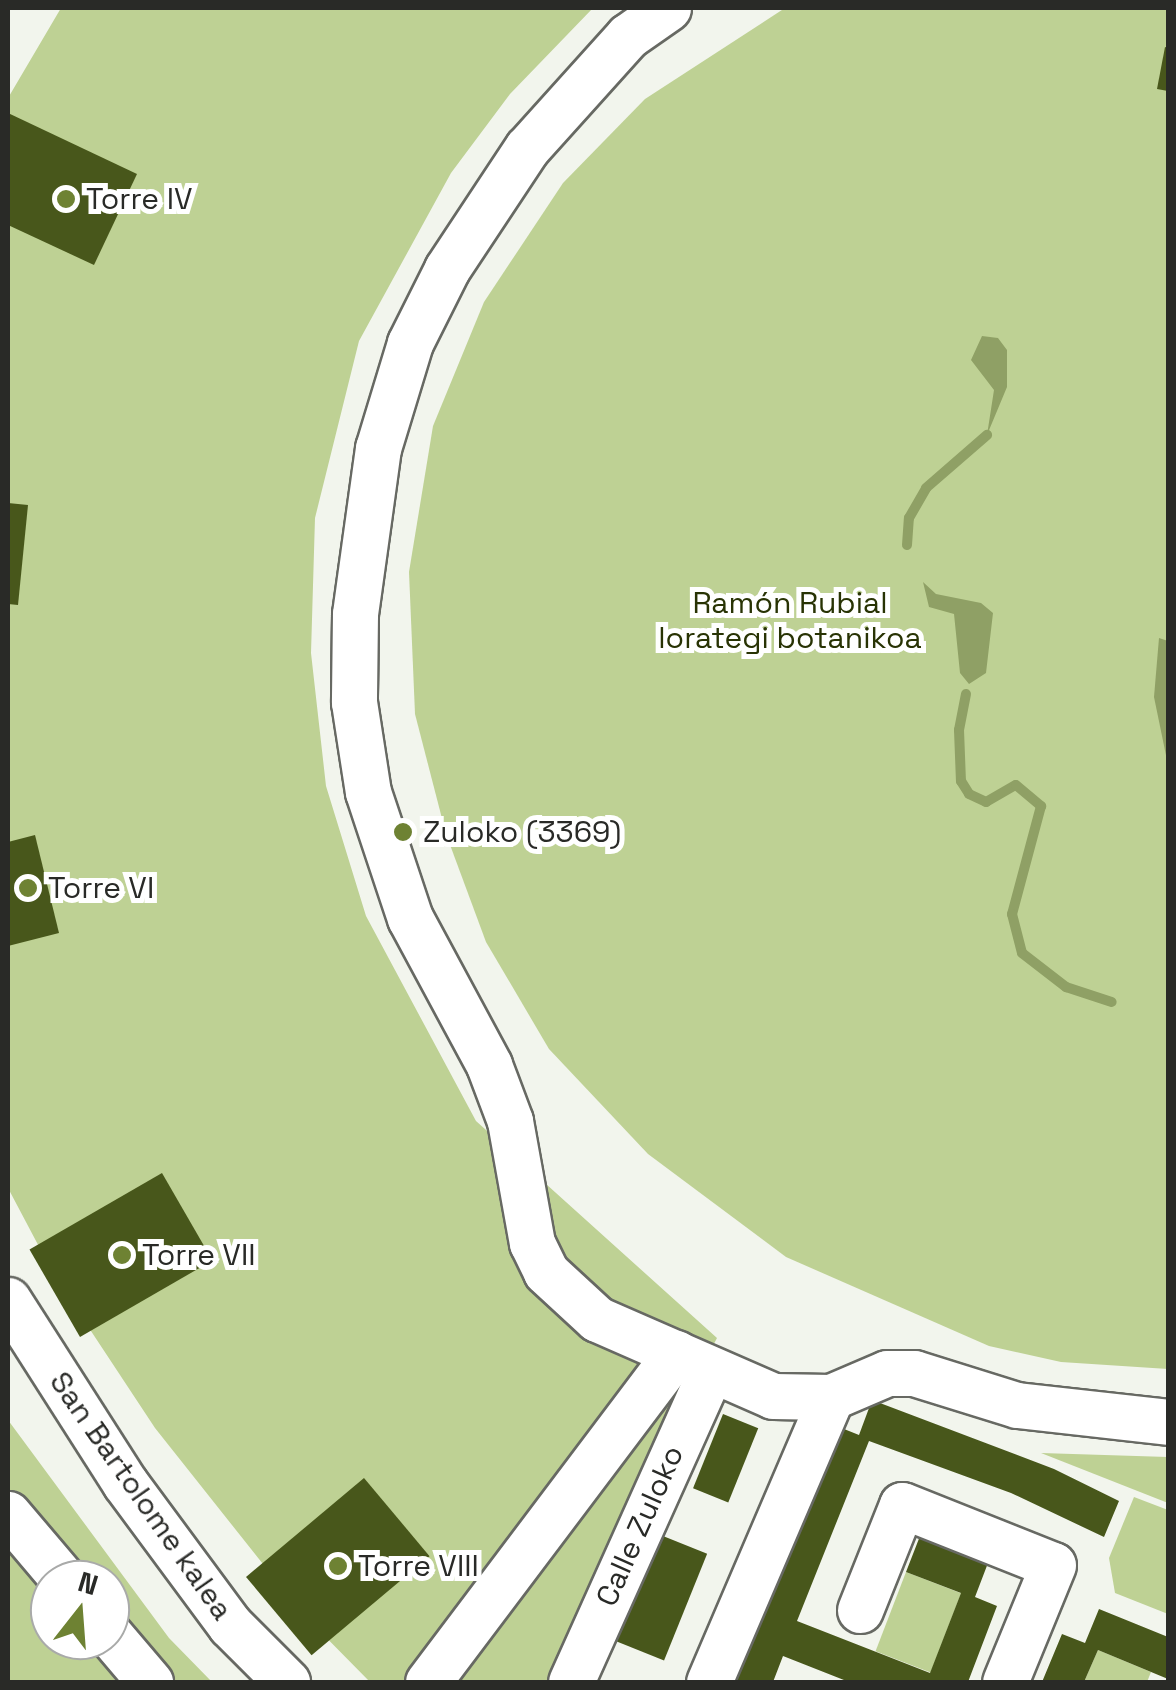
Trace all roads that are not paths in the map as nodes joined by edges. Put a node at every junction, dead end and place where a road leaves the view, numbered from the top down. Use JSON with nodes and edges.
{"nodes":[{"id":1,"x":668,"y":8,"type":"edge"},
{"id":2,"x":8,"y":1300,"type":"edge"},
{"id":3,"x":693,"y":1361,"type":"junction"},
{"id":4,"x":832,"y":1396,"type":"junction"},
{"id":5,"x":1168,"y":1422,"type":"edge"},
{"id":6,"x":8,"y":1514,"type":"edge"},
{"id":7,"x":47,"y":1560,"type":"edge"},
{"id":8,"x":860,"y":1610,"type":"dead end"},
{"id":9,"x":130,"y":1658,"type":"edge"},
{"id":10,"x":150,"y":1682,"type":"edge"},
{"id":11,"x":287,"y":1682,"type":"edge"},
{"id":12,"x":428,"y":1682,"type":"edge"},
{"id":13,"x":571,"y":1682,"type":"edge"},
{"id":14,"x":710,"y":1682,"type":"edge"},
{"id":15,"x":1006,"y":1682,"type":"edge"}],
"edges":[{"from":1,"to":3,"type":"street"},
{"from":2,"to":11,"type":"street","name":"San Bartolome kalea"},
{"from":3,"to":4,"type":"street"},
{"from":3,"to":12,"type":"street"},
{"from":3,"to":13,"type":"street","name":"Calle Zuloko"},
{"from":4,"to":5,"type":"street"},
{"from":4,"to":14,"type":"street"},
{"from":6,"to":7,"type":"street"},
{"from":8,"to":15,"type":"street"},
{"from":9,"to":10,"type":"street"}]}
